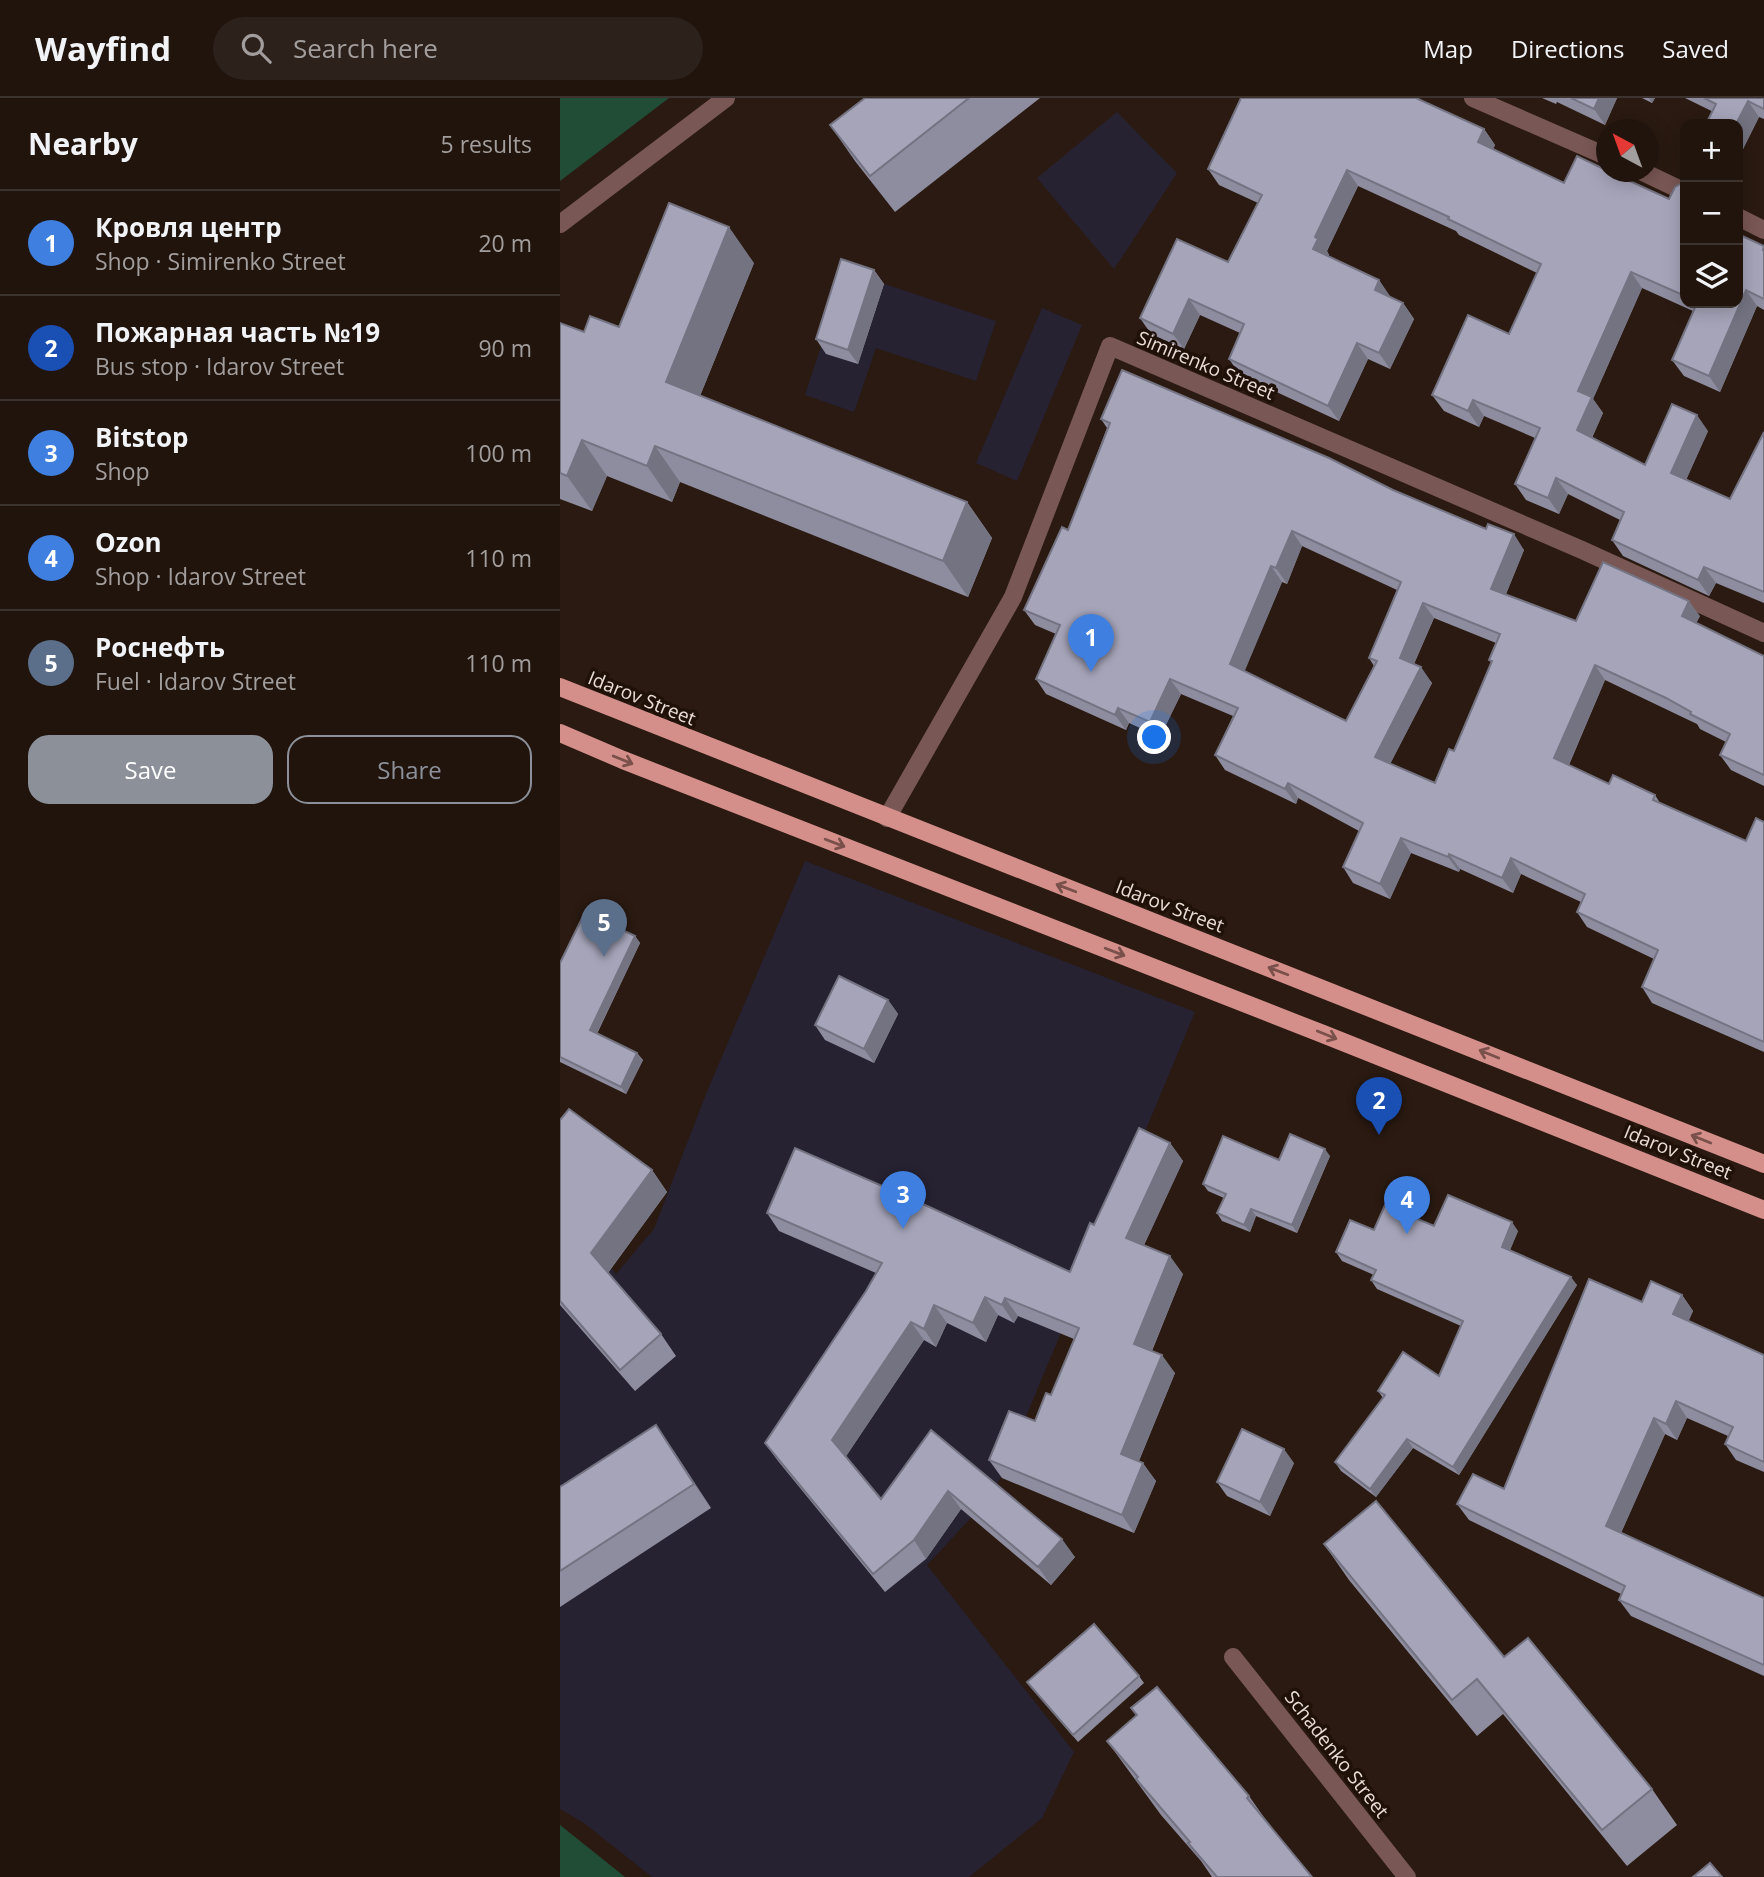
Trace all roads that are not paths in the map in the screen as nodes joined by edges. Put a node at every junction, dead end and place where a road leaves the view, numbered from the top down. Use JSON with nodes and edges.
{"nodes":[{"id":1,"x":726,"y":98,"type":"edge"},
{"id":2,"x":1472,"y":98,"type":"edge"},
{"id":3,"x":1596,"y":152,"type":"edge"},
{"id":4,"x":1659,"y":180,"type":"edge"},
{"id":5,"x":1680,"y":190,"type":"edge"},
{"id":6,"x":1743,"y":220,"type":"edge"},
{"id":7,"x":560,"y":224,"type":"edge"},
{"id":8,"x":1764,"y":230,"type":"edge"},
{"id":9,"x":1764,"y":633,"type":"edge"},
{"id":10,"x":560,"y":687,"type":"edge"},
{"id":11,"x":560,"y":733,"type":"edge"},
{"id":12,"x":887,"y":818,"type":"junction"},
{"id":13,"x":1764,"y":1164,"type":"edge"},
{"id":14,"x":1764,"y":1209,"type":"edge"},
{"id":15,"x":1233,"y":1657,"type":"dead end"},
{"id":16,"x":1407,"y":1877,"type":"edge"}],
"edges":[{"from":1,"to":7,"type":"street"},
{"from":2,"to":3,"type":"street"},
{"from":4,"to":5,"type":"street"},
{"from":6,"to":8,"type":"street"},
{"from":9,"to":12,"type":"street","name":"Simirenko Street"},
{"from":10,"to":12,"type":"main road","name":"Idarov Street"},
{"from":11,"to":14,"type":"main road","name":"Idarov Street","one_way":true},
{"from":13,"to":12,"type":"main road","name":"Idarov Street","one_way":true},
{"from":15,"to":16,"type":"street","name":"Schadenko Street"}]}
